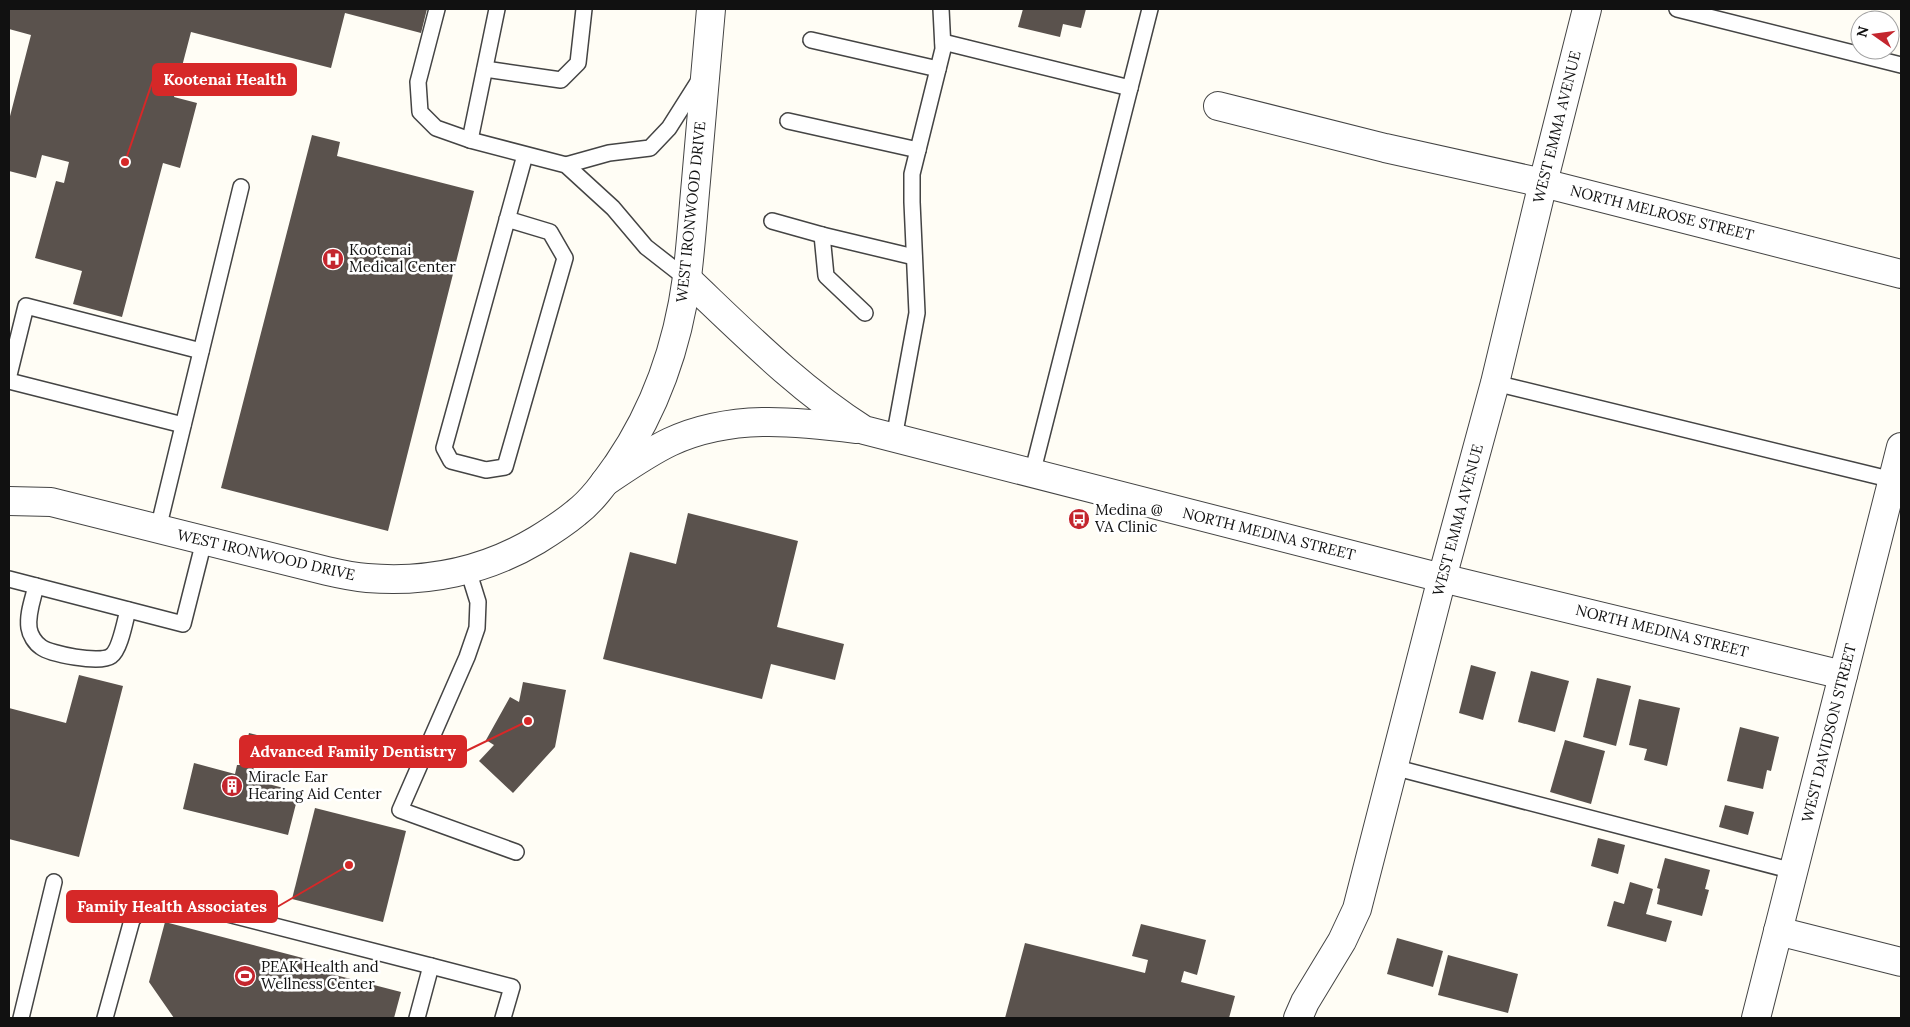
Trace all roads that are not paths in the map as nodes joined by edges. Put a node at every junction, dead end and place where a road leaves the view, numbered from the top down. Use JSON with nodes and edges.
{"nodes":[{"id":1,"x":437,"y":9,"type":"edge"},
{"id":2,"x":497,"y":9,"type":"edge"},
{"id":3,"x":584,"y":9,"type":"edge"},
{"id":4,"x":711,"y":9,"type":"edge"},
{"id":5,"x":941,"y":9,"type":"edge"},
{"id":6,"x":1150,"y":9,"type":"edge"},
{"id":7,"x":1587,"y":9,"type":"edge"},
{"id":8,"x":1677,"y":9,"type":"edge"},
{"id":9,"x":811,"y":40,"type":"dead end"},
{"id":10,"x":943,"y":42,"type":"junction"},
{"id":11,"x":1901,"y":65,"type":"edge"},
{"id":12,"x":485,"y":69,"type":"junction"},
{"id":13,"x":706,"y":69,"type":"junction"},
{"id":14,"x":938,"y":69,"type":"junction"},
{"id":15,"x":1130,"y":88,"type":"junction"},
{"id":16,"x":1218,"y":106,"type":"dead end"},
{"id":17,"x":788,"y":121,"type":"dead end"},
{"id":18,"x":470,"y":140,"type":"junction"},
{"id":19,"x":918,"y":150,"type":"junction"},
{"id":20,"x":525,"y":154,"type":"junction"},
{"id":21,"x":566,"y":165,"type":"junction"},
{"id":22,"x":1543,"y":183,"type":"junction"},
{"id":23,"x":241,"y":187,"type":"dead end"},
{"id":24,"x":507,"y":219,"type":"junction"},
{"id":25,"x":772,"y":221,"type":"dead end"},
{"id":26,"x":822,"y":235,"type":"junction"},
{"id":27,"x":914,"y":257,"type":"junction"},
{"id":28,"x":1901,"y":274,"type":"edge"},
{"id":29,"x":686,"y":279,"type":"junction"},
{"id":30,"x":865,"y":313,"type":"dead end"},
{"id":31,"x":201,"y":351,"type":"junction"},
{"id":32,"x":9,"y":375,"type":"edge"},
{"id":33,"x":9,"y":381,"type":"edge"},
{"id":34,"x":1495,"y":383,"type":"junction"},
{"id":35,"x":183,"y":425,"type":"junction"},
{"id":36,"x":864,"y":430,"type":"junction"},
{"id":37,"x":894,"y":438,"type":"junction"},
{"id":38,"x":1901,"y":447,"type":"edge"},
{"id":39,"x":1032,"y":474,"type":"junction"},
{"id":40,"x":1893,"y":480,"type":"junction"},
{"id":41,"x":605,"y":482,"type":"junction"},
{"id":42,"x":9,"y":501,"type":"edge"},
{"id":43,"x":158,"y":529,"type":"junction"},
{"id":44,"x":204,"y":541,"type":"junction"},
{"id":45,"x":468,"y":570,"type":"junction"},
{"id":46,"x":1442,"y":578,"type":"junction"},
{"id":47,"x":9,"y":579,"type":"edge"},
{"id":48,"x":36,"y":586,"type":"junction"},
{"id":49,"x":128,"y":610,"type":"junction"},
{"id":50,"x":1843,"y":674,"type":"junction"},
{"id":51,"x":1393,"y":767,"type":"junction"},
{"id":52,"x":516,"y":852,"type":"dead end"},
{"id":53,"x":1793,"y":870,"type":"junction"},
{"id":54,"x":54,"y":882,"type":"dead end"},
{"id":55,"x":1778,"y":931,"type":"junction"},
{"id":56,"x":1901,"y":962,"type":"edge"},
{"id":57,"x":431,"y":966,"type":"junction"},
{"id":58,"x":21,"y":1018,"type":"edge"},
{"id":59,"x":105,"y":1018,"type":"edge"},
{"id":60,"x":417,"y":1018,"type":"edge"},
{"id":61,"x":503,"y":1018,"type":"edge"},
{"id":62,"x":1298,"y":1018,"type":"edge"},
{"id":63,"x":1756,"y":1018,"type":"edge"}],
"edges":[{"from":1,"to":18,"type":"lane"},
{"from":2,"to":12,"type":"lane"},
{"from":3,"to":12,"type":"lane"},
{"from":4,"to":13,"type":"street","name":"WEST IRONWOOD DRIVE"},
{"from":5,"to":10,"type":"lane"},
{"from":6,"to":15,"type":"lane"},
{"from":7,"to":22,"type":"street","name":"WEST EMMA AVENUE"},
{"from":8,"to":11,"type":"lane"},
{"from":9,"to":14,"type":"lane"},
{"from":10,"to":14,"type":"lane"},
{"from":10,"to":15,"type":"lane"},
{"from":12,"to":18,"type":"lane"},
{"from":13,"to":21,"type":"lane"},
{"from":13,"to":29,"type":"street","name":"WEST IRONWOOD DRIVE"},
{"from":14,"to":19,"type":"lane"},
{"from":15,"to":39,"type":"lane"},
{"from":16,"to":22,"type":"street","name":"NORTH MELROSE STREET"},
{"from":17,"to":19,"type":"lane"},
{"from":18,"to":20,"type":"lane"},
{"from":19,"to":27,"type":"lane"},
{"from":20,"to":21,"type":"lane"},
{"from":20,"to":24,"type":"lane"},
{"from":21,"to":29,"type":"lane"},
{"from":22,"to":28,"type":"street","name":"NORTH MELROSE STREET"},
{"from":22,"to":34,"type":"street","name":"WEST EMMA AVENUE"},
{"from":23,"to":31,"type":"lane"},
{"from":24,"to":24,"type":"lane"},
{"from":25,"to":26,"type":"lane"},
{"from":26,"to":27,"type":"lane"},
{"from":26,"to":30,"type":"lane"},
{"from":27,"to":37,"type":"lane"},
{"from":29,"to":36,"type":"street","name":"NORTH MEDINA STREET"},
{"from":29,"to":41,"type":"street","name":"WEST IRONWOOD DRIVE"},
{"from":31,"to":32,"type":"lane"},
{"from":31,"to":35,"type":"lane"},
{"from":33,"to":35,"type":"lane"},
{"from":34,"to":40,"type":"lane"},
{"from":34,"to":46,"type":"street","name":"WEST EMMA AVENUE"},
{"from":35,"to":43,"type":"lane"},
{"from":36,"to":37,"type":"street","name":"NORTH MEDINA STREET"},
{"from":36,"to":41,"type":"street"},
{"from":37,"to":39,"type":"street","name":"NORTH MEDINA STREET"},
{"from":38,"to":40,"type":"street","name":"WEST DAVIDSON STREET"},
{"from":39,"to":46,"type":"street","name":"NORTH MEDINA STREET"},
{"from":40,"to":50,"type":"street","name":"WEST DAVIDSON STREET"},
{"from":41,"to":45,"type":"street","name":"WEST IRONWOOD DRIVE"},
{"from":42,"to":43,"type":"street","name":"WEST IRONWOOD DRIVE"},
{"from":43,"to":44,"type":"street","name":"WEST IRONWOOD DRIVE"},
{"from":44,"to":45,"type":"street","name":"WEST IRONWOOD DRIVE"},
{"from":44,"to":49,"type":"lane"},
{"from":45,"to":52,"type":"lane"},
{"from":46,"to":50,"type":"street","name":"NORTH MEDINA STREET"},
{"from":46,"to":51,"type":"street","name":"WEST EMMA AVENUE"},
{"from":47,"to":48,"type":"lane"},
{"from":48,"to":49,"type":"lane"},
{"from":48,"to":49,"type":"lane"},
{"from":50,"to":53,"type":"street","name":"WEST DAVIDSON STREET"},
{"from":51,"to":53,"type":"lane"},
{"from":51,"to":62,"type":"street","name":"WEST EMMA AVENUE"},
{"from":53,"to":55,"type":"street","name":"WEST DAVIDSON STREET"},
{"from":54,"to":58,"type":"lane"},
{"from":55,"to":56,"type":"street"},
{"from":55,"to":63,"type":"street","name":"WEST DAVIDSON STREET"},
{"from":57,"to":59,"type":"lane"},
{"from":57,"to":60,"type":"lane"},
{"from":57,"to":61,"type":"lane"}]}
